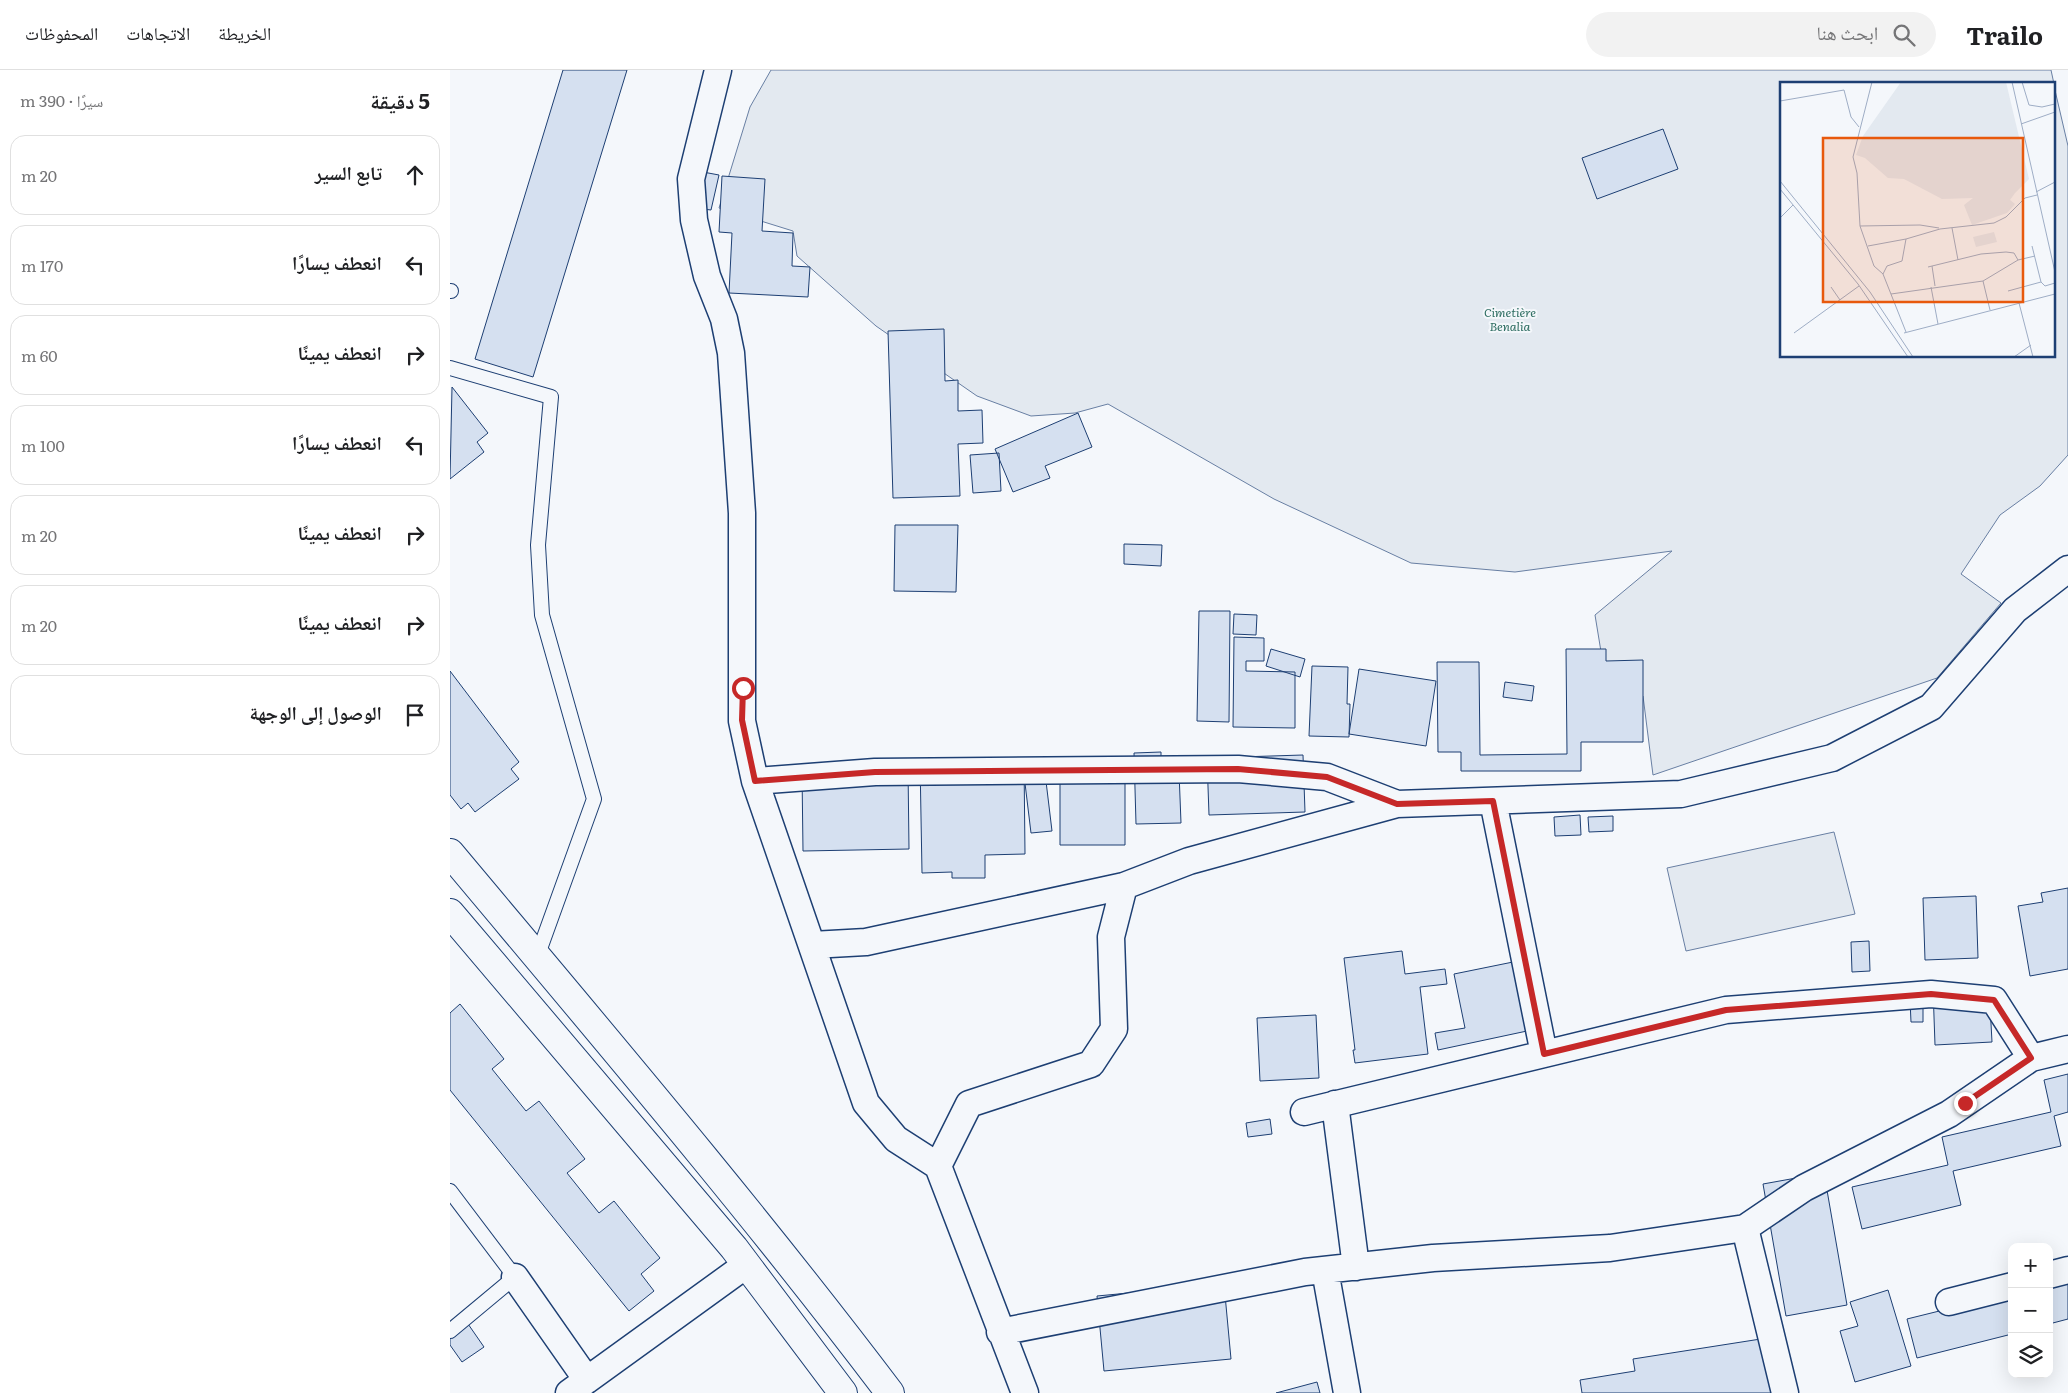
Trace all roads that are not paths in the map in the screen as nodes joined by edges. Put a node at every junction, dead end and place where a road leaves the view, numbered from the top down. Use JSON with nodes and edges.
{"nodes":[{"id":1,"x":718,"y":70,"type":"edge"},
{"id":2,"x":450,"y":368,"type":"edge"},
{"id":3,"x":2068,"y":569,"type":"edge"},
{"id":4,"x":755,"y":781,"type":"junction"},
{"id":5,"x":1493,"y":801,"type":"junction"},
{"id":6,"x":1397,"y":804,"type":"junction"},
{"id":7,"x":450,"y":852,"type":"edge"},
{"id":8,"x":1124,"y":886,"type":"junction"},
{"id":9,"x":450,"y":913,"type":"edge"},
{"id":10,"x":812,"y":945,"type":"junction"},
{"id":11,"x":537,"y":957,"type":"junction"},
{"id":12,"x":2068,"y":1049,"type":"edge"},
{"id":13,"x":1544,"y":1054,"type":"junction"},
{"id":14,"x":2031,"y":1058,"type":"junction"},
{"id":15,"x":1335,"y":1104,"type":"junction"},
{"id":16,"x":1304,"y":1112,"type":"dead end"},
{"id":17,"x":938,"y":1166,"type":"junction"},
{"id":18,"x":450,"y":1191,"type":"edge"},
{"id":19,"x":1745,"y":1228,"type":"junction"},
{"id":20,"x":746,"y":1264,"type":"junction"},
{"id":21,"x":1356,"y":1266,"type":"junction"},
{"id":22,"x":1325,"y":1270,"type":"junction"},
{"id":23,"x":2068,"y":1270,"type":"edge"},
{"id":24,"x":2053,"y":1274,"type":"edge"},
{"id":25,"x":515,"y":1277,"type":"junction"},
{"id":26,"x":2008,"y":1287,"type":"edge"},
{"id":27,"x":1949,"y":1302,"type":"dead end"},
{"id":28,"x":450,"y":1331,"type":"edge"},
{"id":29,"x":1000,"y":1332,"type":"junction"},
{"id":30,"x":578,"y":1387,"type":"edge"},
{"id":31,"x":843,"y":1393,"type":"edge"},
{"id":32,"x":890,"y":1393,"type":"edge"},
{"id":33,"x":1025,"y":1393,"type":"edge"},
{"id":34,"x":1347,"y":1393,"type":"edge"},
{"id":35,"x":1785,"y":1393,"type":"edge"}],
"edges":[{"from":1,"to":4,"type":"street"},
{"from":2,"to":11,"type":"lane"},
{"from":3,"to":5,"type":"street"},
{"from":4,"to":6,"type":"street"},
{"from":4,"to":10,"type":"street"},
{"from":5,"to":6,"type":"street"},
{"from":5,"to":13,"type":"street"},
{"from":6,"to":8,"type":"street"},
{"from":7,"to":11,"type":"street"},
{"from":8,"to":10,"type":"street"},
{"from":8,"to":17,"type":"street"},
{"from":9,"to":20,"type":"street"},
{"from":10,"to":17,"type":"street"},
{"from":11,"to":32,"type":"street"},
{"from":12,"to":14,"type":"street"},
{"from":13,"to":14,"type":"street"},
{"from":13,"to":15,"type":"street"},
{"from":14,"to":19,"type":"street"},
{"from":15,"to":16,"type":"street"},
{"from":15,"to":21,"type":"street"},
{"from":17,"to":29,"type":"street"},
{"from":18,"to":25,"type":"lane"},
{"from":19,"to":21,"type":"street"},
{"from":19,"to":35,"type":"street"},
{"from":20,"to":30,"type":"street"},
{"from":20,"to":31,"type":"street"},
{"from":21,"to":22,"type":"street"},
{"from":22,"to":29,"type":"street"},
{"from":22,"to":34,"type":"street"},
{"from":23,"to":24,"type":"street"},
{"from":25,"to":28,"type":"lane"},
{"from":25,"to":30,"type":"street"},
{"from":26,"to":27,"type":"street"},
{"from":29,"to":33,"type":"street"}]}
